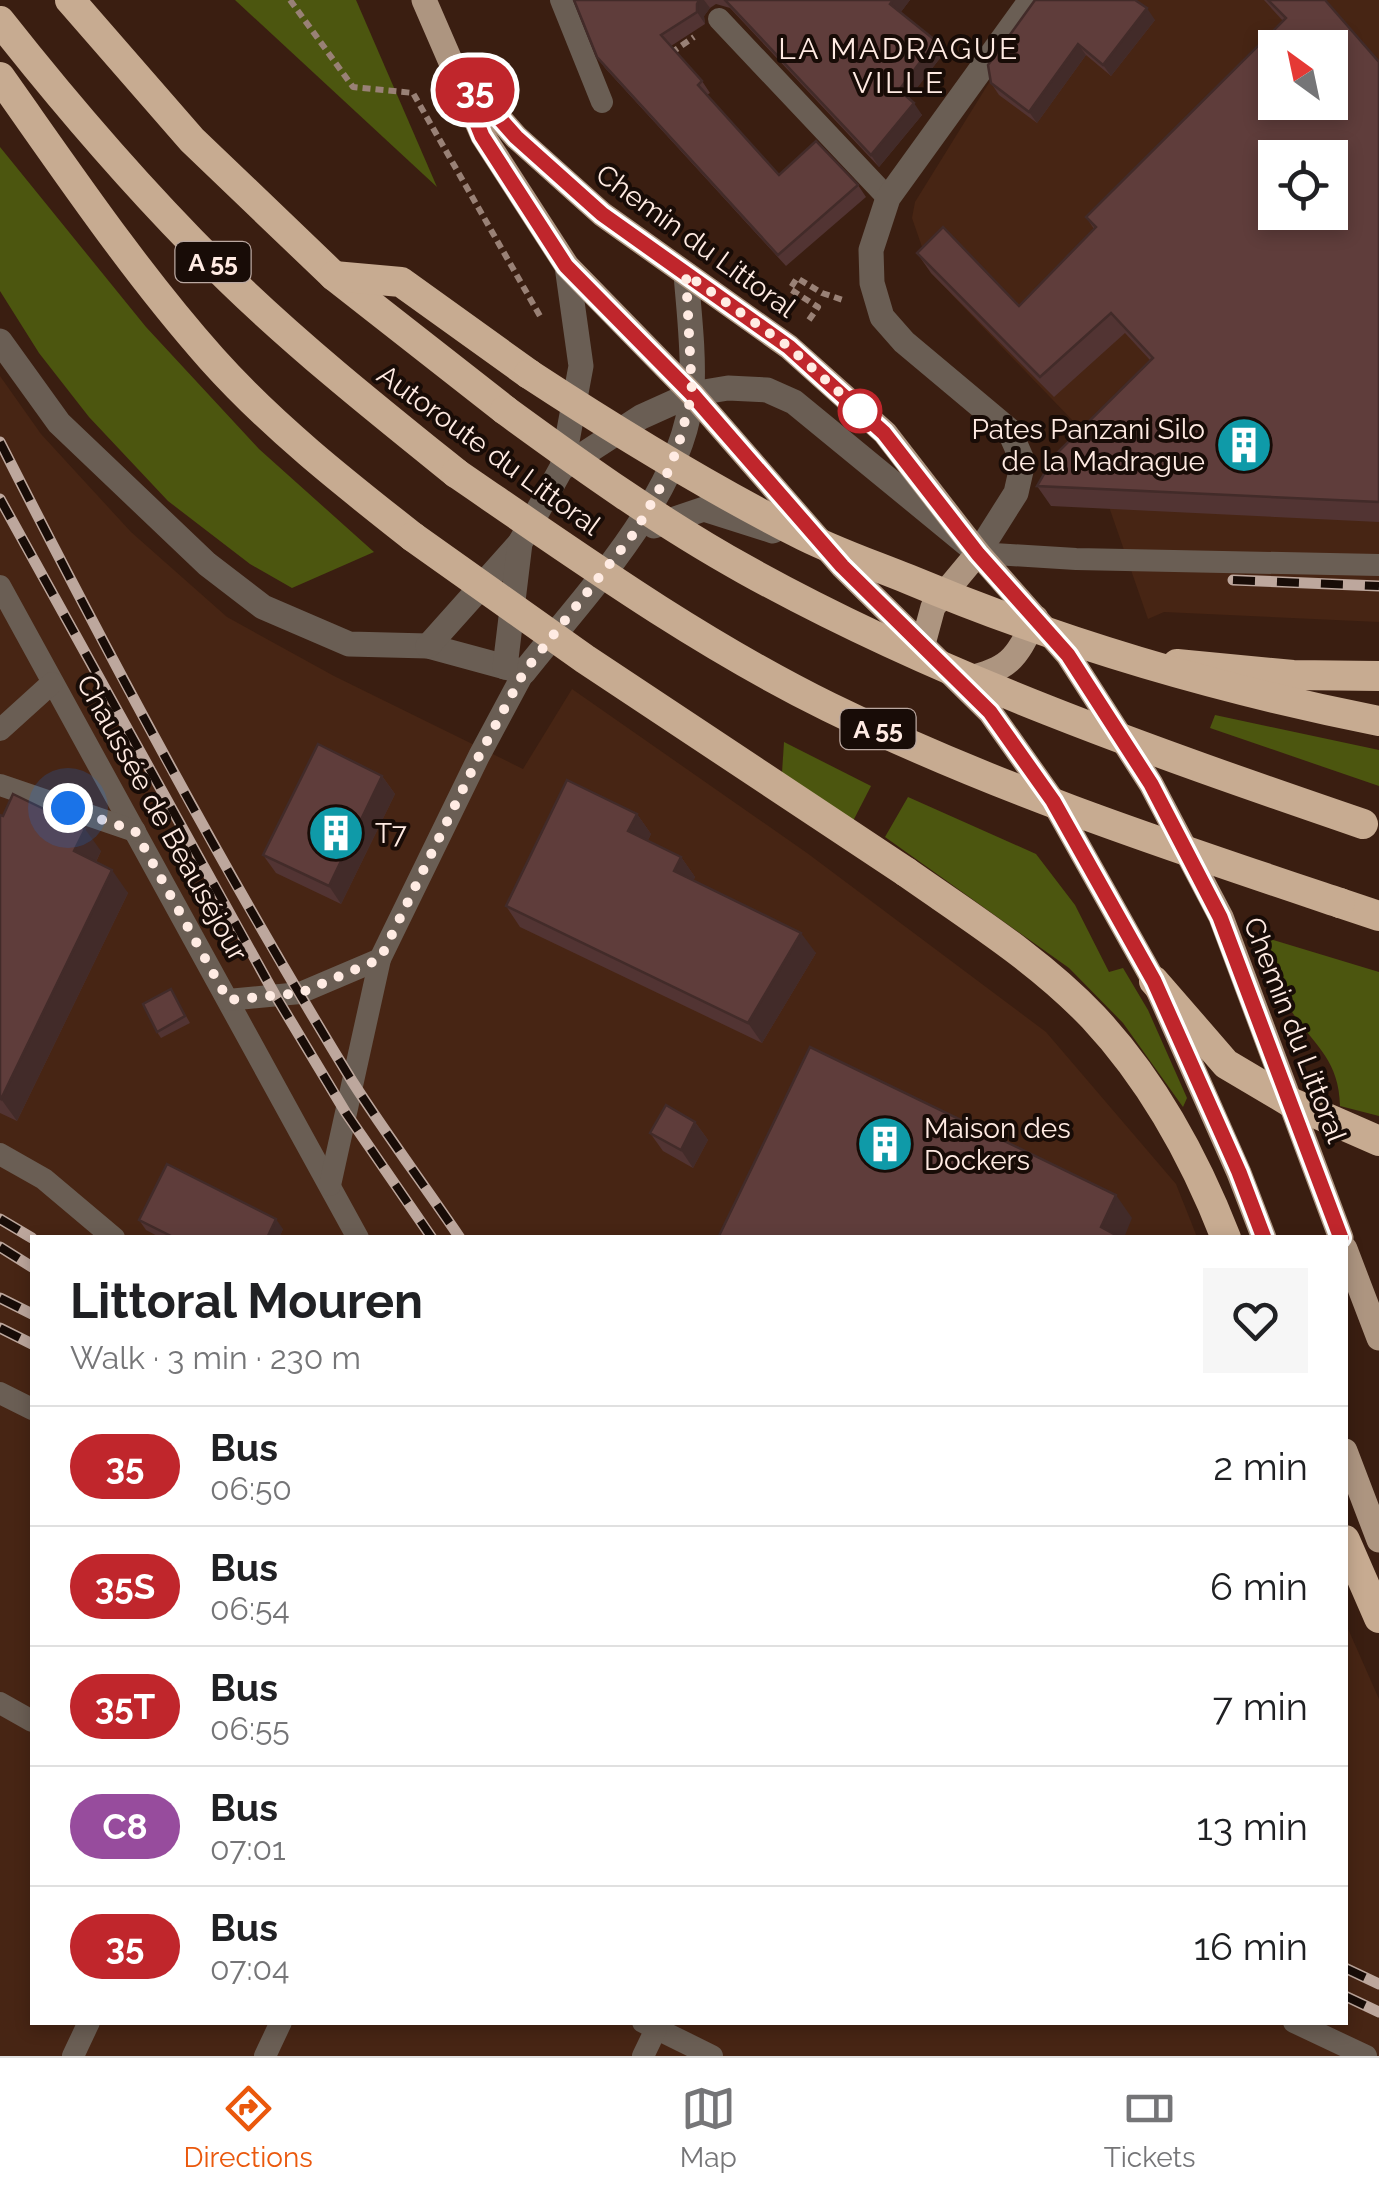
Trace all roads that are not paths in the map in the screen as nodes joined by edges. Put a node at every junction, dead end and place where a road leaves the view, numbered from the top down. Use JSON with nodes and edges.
{"nodes":[{"id":1,"x":70,"y":0,"type":"edge"},
{"id":2,"x":424,"y":0,"type":"edge"},
{"id":3,"x":561,"y":0,"type":"edge"},
{"id":4,"x":1031,"y":0,"type":"edge"},
{"id":5,"x":719,"y":20,"type":"road end"},
{"id":6,"x":0,"y":21,"type":"edge"},
{"id":7,"x":454,"y":67,"type":"junction"},
{"id":8,"x":0,"y":77,"type":"edge"},
{"id":9,"x":602,"y":102,"type":"dead end"},
{"id":10,"x":888,"y":198,"type":"junction"},
{"id":11,"x":566,"y":266,"type":"junction"},
{"id":12,"x":686,"y":274,"type":"junction"},
{"id":13,"x":334,"y":276,"type":"junction"},
{"id":14,"x":0,"y":341,"type":"edge"},
{"id":15,"x":692,"y":394,"type":"junction"},
{"id":16,"x":562,"y":469,"type":"junction"},
{"id":17,"x":635,"y":532,"type":"junction"},
{"id":18,"x":520,"y":543,"type":"junction"},
{"id":19,"x":978,"y":554,"type":"junction"},
{"id":20,"x":1379,"y":565,"type":"edge"},
{"id":21,"x":842,"y":566,"type":"junction"},
{"id":22,"x":0,"y":586,"type":"edge"},
{"id":23,"x":1036,"y":618,"type":"junction"},
{"id":24,"x":923,"y":644,"type":"junction"},
{"id":25,"x":428,"y":646,"type":"junction"},
{"id":26,"x":1068,"y":655,"type":"junction"},
{"id":27,"x":514,"y":670,"type":"junction"},
{"id":28,"x":1379,"y":676,"type":"edge"},
{"id":29,"x":960,"y":682,"type":"junction"},
{"id":30,"x":52,"y":683,"type":"junction"},
{"id":31,"x":1379,"y":721,"type":"edge"},
{"id":32,"x":0,"y":730,"type":"edge"},
{"id":33,"x":0,"y":785,"type":"edge"},
{"id":34,"x":1371,"y":826,"type":"edge"},
{"id":35,"x":135,"y":831,"type":"junction"},
{"id":36,"x":1379,"y":916,"type":"edge"},
{"id":37,"x":380,"y":959,"type":"junction"},
{"id":38,"x":1154,"y":981,"type":"junction"},
{"id":39,"x":228,"y":1000,"type":"junction"},
{"id":40,"x":1290,"y":1102,"type":"junction"},
{"id":41,"x":1379,"y":1141,"type":"edge"},
{"id":42,"x":0,"y":1154,"type":"edge"},
{"id":43,"x":330,"y":1185,"type":"junction"},
{"id":44,"x":110,"y":1235,"type":"edge"},
{"id":45,"x":356,"y":1235,"type":"edge"},
{"id":46,"x":1225,"y":1235,"type":"edge"},
{"id":47,"x":1263,"y":1235,"type":"edge"},
{"id":48,"x":1340,"y":1235,"type":"edge"},
{"id":49,"x":1348,"y":1257,"type":"edge"},
{"id":50,"x":1379,"y":1338,"type":"edge"},
{"id":51,"x":0,"y":1392,"type":"edge"},
{"id":52,"x":30,"y":1407,"type":"edge"},
{"id":53,"x":1348,"y":1459,"type":"edge"},
{"id":54,"x":1379,"y":1540,"type":"edge"},
{"id":55,"x":1348,"y":1547,"type":"edge"},
{"id":56,"x":1379,"y":1618,"type":"edge"},
{"id":57,"x":0,"y":1702,"type":"edge"},
{"id":58,"x":30,"y":1720,"type":"edge"},
{"id":59,"x":89,"y":2025,"type":"edge"},
{"id":60,"x":280,"y":2025,"type":"edge"},
{"id":61,"x":1300,"y":2025,"type":"edge"},
{"id":62,"x":649,"y":2026,"type":"edge"},
{"id":63,"x":74,"y":2056,"type":"edge"},
{"id":64,"x":264,"y":2056,"type":"edge"},
{"id":65,"x":643,"y":2056,"type":"edge"},
{"id":66,"x":712,"y":2056,"type":"edge"},
{"id":67,"x":1366,"y":2056,"type":"edge"}],
"edges":[{"from":1,"to":13,"type":"highway","name":"Autoroute du Littoral","number":"A 55"},
{"from":2,"to":7,"type":"main road","name":"Chemin du Littoral"},
{"from":3,"to":9,"type":"lane"},
{"from":4,"to":10,"type":"street"},
{"from":5,"to":10,"type":"lane"},
{"from":6,"to":36,"type":"highway","name":"Autoroute du Littoral","number":"A 55","bridge":true},
{"from":7,"to":11,"type":"main road","name":"Chemin du Littoral"},
{"from":7,"to":12,"type":"main road","name":"Chemin du Littoral"},
{"from":8,"to":46,"type":"highway","bridge":true},
{"from":10,"to":19,"type":"street"},
{"from":11,"to":15,"type":"main road","name":"Chemin du Littoral"},
{"from":11,"to":16,"type":"street"},
{"from":12,"to":15,"type":"street"},
{"from":12,"to":19,"type":"main road","name":"Chemin du Littoral"},
{"from":13,"to":31,"type":"highway","bridge":true},
{"from":13,"to":34,"type":"highway","name":"Autoroute du Littoral","number":"A 55","bridge":true},
{"from":14,"to":25,"type":"street"},
{"from":15,"to":16,"type":"street"},
{"from":15,"to":17,"type":"street"},
{"from":15,"to":19,"type":"street"},
{"from":15,"to":21,"type":"main road","name":"Chemin du Littoral"},
{"from":16,"to":18,"type":"street"},
{"from":17,"to":21,"type":"street"},
{"from":17,"to":27,"type":"street"},
{"from":18,"to":25,"type":"street"},
{"from":18,"to":27,"type":"street"},
{"from":19,"to":20,"type":"lane"},
{"from":19,"to":23,"type":"main road","name":"Chemin du Littoral"},
{"from":19,"to":24,"type":"main road"},
{"from":21,"to":24,"type":"main road","name":"Chemin du Littoral"},
{"from":22,"to":30,"type":"lane","name":"Chaussée de Beauséjour"},
{"from":23,"to":26,"type":"main road","name":"Chemin du Littoral"},
{"from":23,"to":29,"type":"main road"},
{"from":24,"to":29,"type":"main road","name":"Chemin du Littoral"},
{"from":25,"to":27,"type":"street"},
{"from":26,"to":28,"type":"highway"},
{"from":26,"to":40,"type":"main road","name":"Chemin du Littoral"},
{"from":27,"to":37,"type":"lane"},
{"from":29,"to":38,"type":"main road","name":"Chemin du Littoral"},
{"from":30,"to":32,"type":"lane"},
{"from":30,"to":35,"type":"lane","name":"Chaussée de Beauséjour"},
{"from":33,"to":35,"type":"lane"},
{"from":35,"to":39,"type":"lane","name":"Chaussée de Beauséjour"},
{"from":37,"to":39,"type":"lane"},
{"from":37,"to":43,"type":"lane"},
{"from":38,"to":40,"type":"highway"},
{"from":38,"to":47,"type":"main road","name":"Chemin du Littoral"},
{"from":39,"to":43,"type":"lane","name":"Chaussée de Beauséjour"},
{"from":40,"to":41,"type":"highway"},
{"from":40,"to":48,"type":"main road","name":"Chemin du Littoral"},
{"from":42,"to":44,"type":"lane"},
{"from":43,"to":45,"type":"lane","name":"Chaussée de Beauséjour"},
{"from":49,"to":50,"type":"main road"},
{"from":51,"to":52,"type":"lane"},
{"from":53,"to":54,"type":"main road"},
{"from":55,"to":56,"type":"highway"},
{"from":57,"to":58,"type":"lane"},
{"from":59,"to":63,"type":"lane"},
{"from":60,"to":64,"type":"lane"},
{"from":61,"to":67,"type":"lane"},
{"from":62,"to":65,"type":"lane"},
{"from":62,"to":66,"type":"lane"}]}
